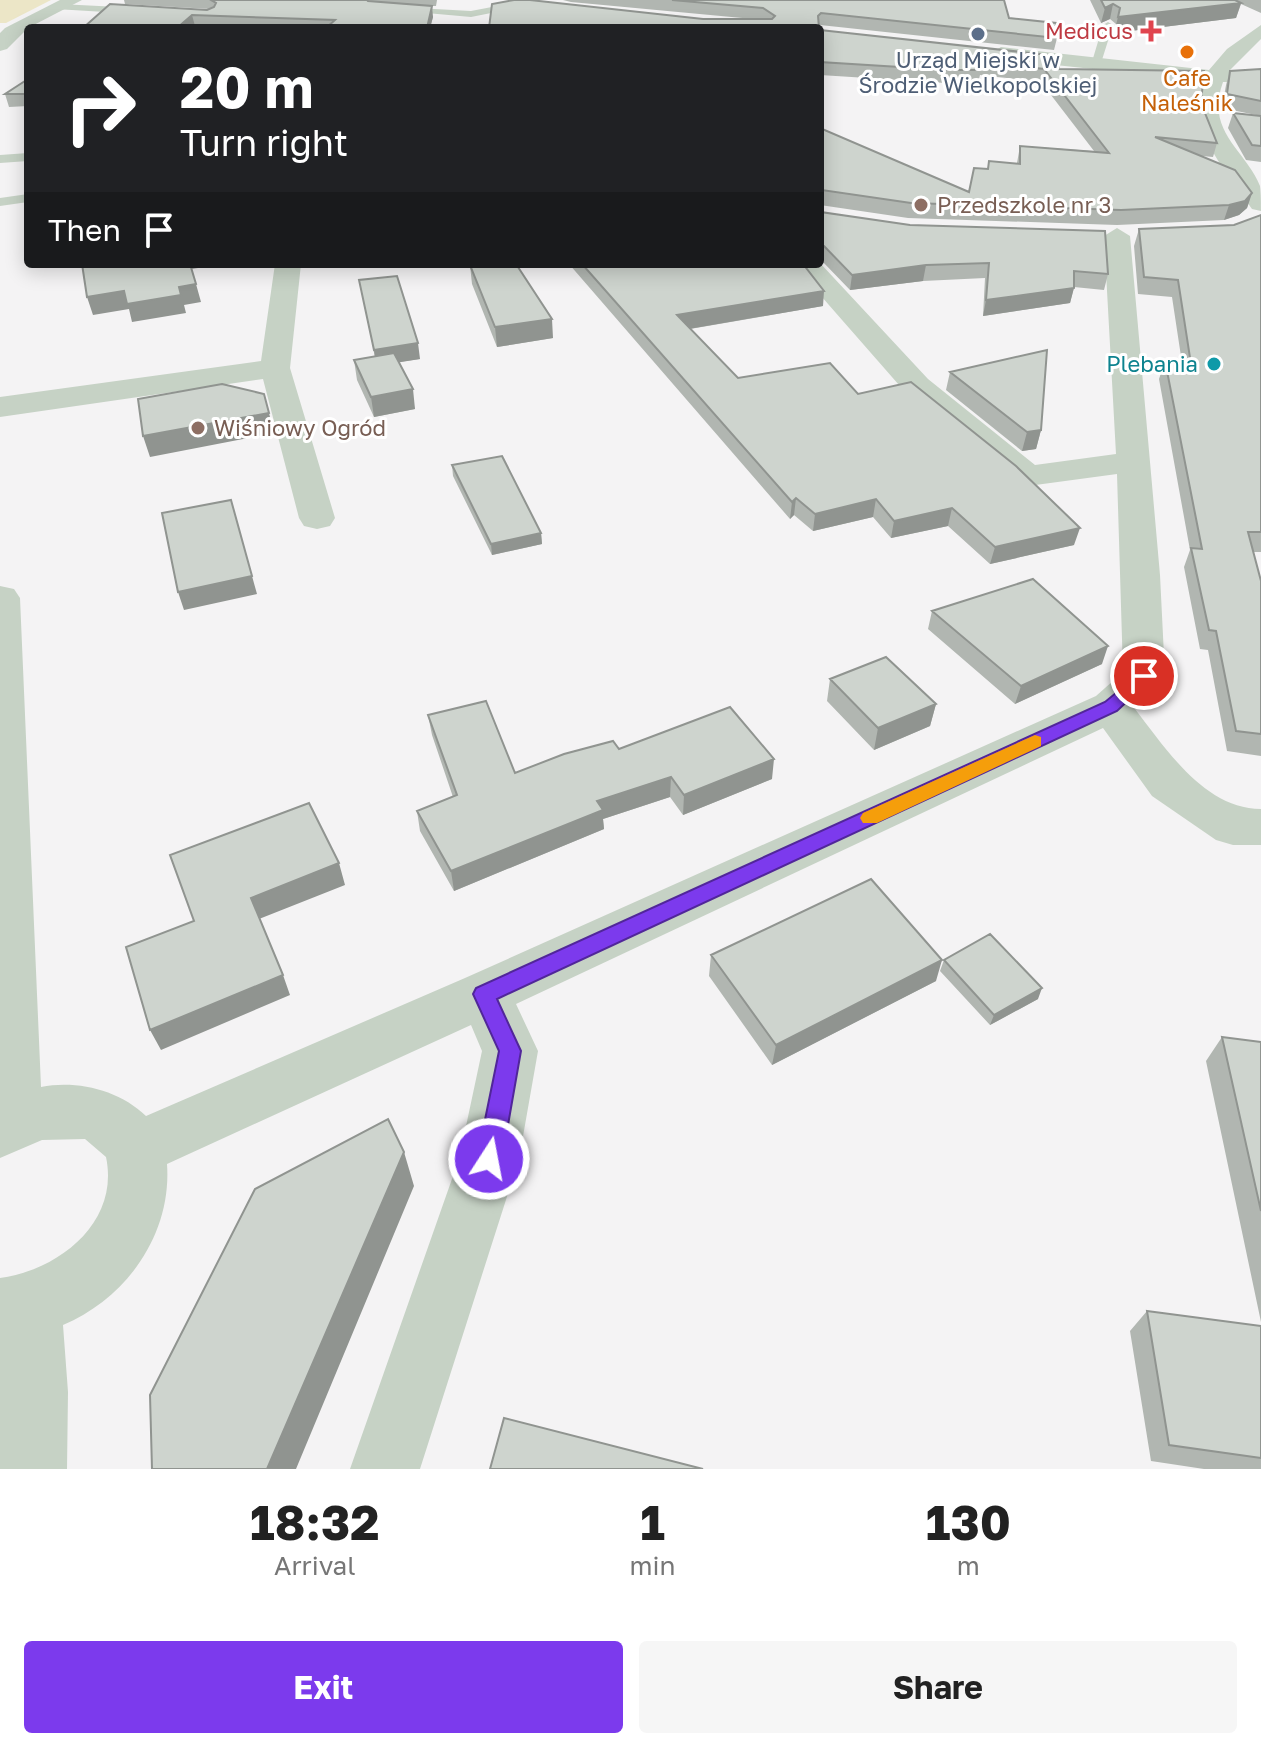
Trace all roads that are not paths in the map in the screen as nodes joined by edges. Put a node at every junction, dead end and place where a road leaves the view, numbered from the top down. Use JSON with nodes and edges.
{"nodes":[{"id":1,"x":66,"y":4,"type":"edge"},
{"id":2,"x":524,"y":6,"type":"edge"},
{"id":3,"x":389,"y":10,"type":"edge"},
{"id":4,"x":152,"y":12,"type":"edge"},
{"id":5,"x":27,"y":24,"type":"edge"},
{"id":6,"x":24,"y":25,"type":"edge"},
{"id":7,"x":1106,"y":29,"type":"edge"},
{"id":8,"x":1261,"y":30,"type":"edge"},
{"id":9,"x":0,"y":45,"type":"edge"},
{"id":10,"x":988,"y":52,"type":"edge"},
{"id":11,"x":1095,"y":63,"type":"junction"},
{"id":12,"x":1213,"y":76,"type":"junction"},
{"id":13,"x":1261,"y":76,"type":"edge"},
{"id":14,"x":22,"y":157,"type":"edge"},
{"id":15,"x":0,"y":159,"type":"edge"},
{"id":16,"x":1253,"y":184,"type":"edge"},
{"id":17,"x":24,"y":199,"type":"edge"},
{"id":18,"x":0,"y":202,"type":"edge"},
{"id":19,"x":1257,"y":213,"type":"edge"},
{"id":20,"x":1117,"y":235,"type":"dead end"},
{"id":21,"x":288,"y":268,"type":"edge"},
{"id":22,"x":810,"y":268,"type":"edge"},
{"id":23,"x":275,"y":368,"type":"junction"},
{"id":24,"x":0,"y":407,"type":"edge"},
{"id":25,"x":1131,"y":462,"type":"junction"},
{"id":26,"x":317,"y":518,"type":"dead end"},
{"id":27,"x":0,"y":598,"type":"edge"},
{"id":28,"x":1111,"y":707,"type":"junction"},
{"id":29,"x":1261,"y":827,"type":"edge"},
{"id":30,"x":484,"y":994,"type":"junction"},
{"id":31,"x":7,"y":1127,"type":"edge"},
{"id":32,"x":135,"y":1149,"type":"junction"},
{"id":33,"x":14,"y":1310,"type":"edge"},
{"id":34,"x":32,"y":1469,"type":"edge"},
{"id":35,"x":385,"y":1469,"type":"edge"}],
"edges":[{"from":1,"to":4,"type":"lane"},
{"from":1,"to":5,"type":"street"},
{"from":2,"to":3,"type":"lane"},
{"from":6,"to":9,"type":"street"},
{"from":7,"to":11,"type":"lane"},
{"from":8,"to":12,"type":"street"},
{"from":10,"to":11,"type":"street"},
{"from":11,"to":12,"type":"street"},
{"from":12,"to":13,"type":"street"},
{"from":12,"to":16,"type":"street"},
{"from":14,"to":15,"type":"lane"},
{"from":16,"to":19,"type":"street"},
{"from":17,"to":18,"type":"lane"},
{"from":20,"to":25,"type":"street"},
{"from":21,"to":23,"type":"street"},
{"from":22,"to":25,"type":"street"},
{"from":23,"to":24,"type":"street"},
{"from":23,"to":26,"type":"street"},
{"from":25,"to":28,"type":"street"},
{"from":27,"to":31,"type":"street"},
{"from":28,"to":29,"type":"street"},
{"from":28,"to":30,"type":"street"},
{"from":30,"to":32,"type":"street"},
{"from":30,"to":35,"type":"street"},
{"from":31,"to":32,"type":"street"},
{"from":32,"to":33,"type":"street"},
{"from":33,"to":34,"type":"street"}]}
